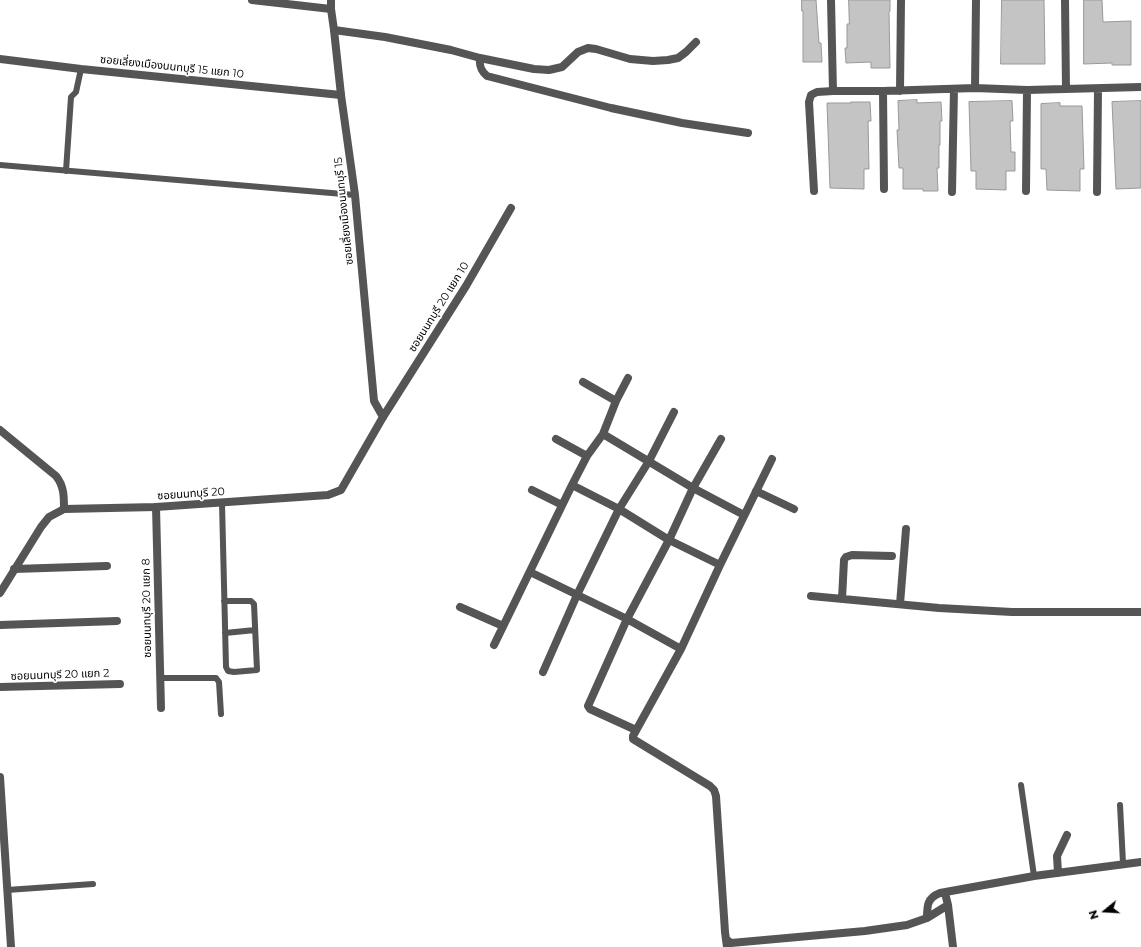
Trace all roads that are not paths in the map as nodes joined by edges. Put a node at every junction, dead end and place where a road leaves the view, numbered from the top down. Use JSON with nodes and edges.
{"nodes":[{"id":1,"x":252,"y":0,"type":"edge"},
{"id":2,"x":331,"y":0,"type":"edge"},
{"id":3,"x":830,"y":0,"type":"edge"},
{"id":4,"x":902,"y":0,"type":"edge"},
{"id":5,"x":976,"y":0,"type":"edge"},
{"id":6,"x":1065,"y":0,"type":"edge"},
{"id":7,"x":331,"y":9,"type":"junction"},
{"id":8,"x":334,"y":30,"type":"junction"},
{"id":9,"x":696,"y":42,"type":"dead end"},
{"id":10,"x":480,"y":58,"type":"junction"},
{"id":11,"x":0,"y":59,"type":"edge"},
{"id":12,"x":81,"y":69,"type":"junction"},
{"id":13,"x":1141,"y":87,"type":"edge"},
{"id":14,"x":975,"y":88,"type":"junction"},
{"id":15,"x":954,"y":89,"type":"junction"},
{"id":16,"x":1066,"y":89,"type":"junction"},
{"id":17,"x":1098,"y":89,"type":"junction"},
{"id":18,"x":1027,"y":90,"type":"junction"},
{"id":19,"x":833,"y":91,"type":"junction"},
{"id":20,"x":883,"y":91,"type":"junction"},
{"id":21,"x":900,"y":91,"type":"junction"},
{"id":22,"x":341,"y":95,"type":"junction"},
{"id":23,"x":748,"y":133,"type":"dead end"},
{"id":24,"x":0,"y":166,"type":"edge"},
{"id":25,"x":66,"y":171,"type":"junction"},
{"id":26,"x":884,"y":190,"type":"dead end"},
{"id":27,"x":814,"y":191,"type":"dead end"},
{"id":28,"x":1026,"y":191,"type":"dead end"},
{"id":29,"x":952,"y":192,"type":"dead end"},
{"id":30,"x":1098,"y":192,"type":"dead end"},
{"id":31,"x":355,"y":195,"type":"junction"},
{"id":32,"x":511,"y":208,"type":"dead end"},
{"id":33,"x":628,"y":378,"type":"dead end"},
{"id":34,"x":583,"y":382,"type":"dead end"},
{"id":35,"x":616,"y":401,"type":"junction"},
{"id":36,"x":674,"y":412,"type":"dead end"},
{"id":37,"x":383,"y":417,"type":"junction"},
{"id":38,"x":0,"y":430,"type":"edge"},
{"id":39,"x":603,"y":434,"type":"junction"},
{"id":40,"x":556,"y":439,"type":"dead end"},
{"id":41,"x":721,"y":439,"type":"dead end"},
{"id":42,"x":587,"y":456,"type":"junction"},
{"id":43,"x":772,"y":459,"type":"dead end"},
{"id":44,"x":649,"y":461,"type":"junction"},
{"id":45,"x":572,"y":485,"type":"junction"},
{"id":46,"x":693,"y":488,"type":"junction"},
{"id":47,"x":532,"y":490,"type":"dead end"},
{"id":48,"x":756,"y":491,"type":"junction"},
{"id":49,"x":222,"y":503,"type":"junction"},
{"id":50,"x":562,"y":505,"type":"junction"},
{"id":51,"x":156,"y":507,"type":"junction"},
{"id":52,"x":64,"y":509,"type":"junction"},
{"id":53,"x":619,"y":509,"type":"junction"},
{"id":54,"x":794,"y":509,"type":"dead end"},
{"id":55,"x":744,"y":515,"type":"junction"},
{"id":56,"x":906,"y":529,"type":"dead end"},
{"id":57,"x":669,"y":540,"type":"junction"},
{"id":58,"x":892,"y":556,"type":"dead end"},
{"id":59,"x":720,"y":565,"type":"junction"},
{"id":60,"x":107,"y":566,"type":"dead end"},
{"id":61,"x":14,"y":569,"type":"junction"},
{"id":62,"x":530,"y":572,"type":"junction"},
{"id":63,"x":0,"y":593,"type":"edge"},
{"id":64,"x":577,"y":596,"type":"junction"},
{"id":65,"x":811,"y":596,"type":"dead end"},
{"id":66,"x":842,"y":599,"type":"junction"},
{"id":67,"x":224,"y":601,"type":"junction"},
{"id":68,"x":900,"y":604,"type":"junction"},
{"id":69,"x":460,"y":607,"type":"dead end"},
{"id":70,"x":1141,"y":612,"type":"edge"},
{"id":71,"x":627,"y":620,"type":"junction"},
{"id":72,"x":117,"y":621,"type":"dead end"},
{"id":73,"x":0,"y":625,"type":"edge"},
{"id":74,"x":503,"y":626,"type":"junction"},
{"id":75,"x":255,"y":630,"type":"junction"},
{"id":76,"x":225,"y":633,"type":"junction"},
{"id":77,"x":494,"y":645,"type":"dead end"},
{"id":78,"x":681,"y":650,"type":"junction"},
{"id":79,"x":543,"y":672,"type":"dead end"},
{"id":80,"x":160,"y":678,"type":"junction"},
{"id":81,"x":120,"y":684,"type":"dead end"},
{"id":82,"x":0,"y":687,"type":"edge"},
{"id":83,"x":161,"y":708,"type":"dead end"},
{"id":84,"x":221,"y":714,"type":"dead end"},
{"id":85,"x":636,"y":730,"type":"junction"},
{"id":86,"x":0,"y":777,"type":"edge"},
{"id":87,"x":1022,"y":785,"type":"dead end"},
{"id":88,"x":1120,"y":805,"type":"dead end"},
{"id":89,"x":1068,"y":835,"type":"dead end"},
{"id":90,"x":1141,"y":862,"type":"edge"},
{"id":91,"x":1123,"y":863,"type":"junction"},
{"id":92,"x":1058,"y":873,"type":"junction"},
{"id":93,"x":1034,"y":876,"type":"junction"},
{"id":94,"x":93,"y":884,"type":"dead end"},
{"id":95,"x":7,"y":890,"type":"junction"},
{"id":96,"x":945,"y":893,"type":"junction"},
{"id":97,"x":948,"y":905,"type":"junction"},
{"id":98,"x":927,"y":918,"type":"junction"},
{"id":99,"x":727,"y":943,"type":"edge"},
{"id":100,"x":11,"y":947,"type":"edge"},
{"id":101,"x":953,"y":947,"type":"edge"}],
"edges":[{"from":1,"to":7,"type":"street"},
{"from":2,"to":7,"type":"street","name":"ซอยเลี่ยงเมืองนนทบุรี 15"},
{"from":3,"to":19,"type":"street"},
{"from":4,"to":21,"type":"street"},
{"from":5,"to":14,"type":"street"},
{"from":6,"to":16,"type":"street"},
{"from":7,"to":8,"type":"street","name":"ซอยเลี่ยงเมืองนนทบุรี 15"},
{"from":8,"to":10,"type":"street"},
{"from":8,"to":22,"type":"street","name":"ซอยเลี่ยงเมืองนนทบุรี 15"},
{"from":9,"to":10,"type":"street"},
{"from":10,"to":23,"type":"street"},
{"from":11,"to":12,"type":"street","name":"ซอยเลี่ยงเมืองนนทบุรี 15 แยก 10"},
{"from":12,"to":22,"type":"street","name":"ซอยเลี่ยงเมืองนนทบุรี 15 แยก 10"},
{"from":12,"to":25,"type":"lane"},
{"from":13,"to":17,"type":"street"},
{"from":14,"to":15,"type":"street"},
{"from":14,"to":18,"type":"street"},
{"from":15,"to":21,"type":"street"},
{"from":15,"to":29,"type":"street"},
{"from":16,"to":17,"type":"street"},
{"from":16,"to":18,"type":"street"},
{"from":17,"to":30,"type":"street"},
{"from":18,"to":28,"type":"street"},
{"from":19,"to":20,"type":"street"},
{"from":19,"to":27,"type":"street"},
{"from":20,"to":21,"type":"street"},
{"from":20,"to":26,"type":"street"},
{"from":22,"to":31,"type":"street","name":"ซอยเลี่ยงเมืองนนทบุรี 15"},
{"from":24,"to":25,"type":"lane"},
{"from":25,"to":31,"type":"lane"},
{"from":31,"to":37,"type":"street","name":"ซอยเลี่ยงเมืองนนทบุรี 15"},
{"from":32,"to":37,"type":"street","name":"ซอยนนทบุรี 20 แยก 10"},
{"from":33,"to":35,"type":"street"},
{"from":34,"to":35,"type":"street"},
{"from":35,"to":39,"type":"street"},
{"from":36,"to":44,"type":"street"},
{"from":37,"to":49,"type":"street","name":"ซอยนนทบุรี 20"},
{"from":38,"to":52,"type":"street"},
{"from":39,"to":42,"type":"street"},
{"from":39,"to":44,"type":"street"},
{"from":40,"to":42,"type":"street"},
{"from":41,"to":46,"type":"street"},
{"from":42,"to":45,"type":"street"},
{"from":43,"to":48,"type":"street"},
{"from":44,"to":46,"type":"street"},
{"from":44,"to":53,"type":"street"},
{"from":45,"to":50,"type":"street"},
{"from":45,"to":53,"type":"street"},
{"from":46,"to":55,"type":"street"},
{"from":46,"to":57,"type":"street"},
{"from":47,"to":50,"type":"street"},
{"from":48,"to":54,"type":"street"},
{"from":48,"to":55,"type":"street"},
{"from":49,"to":51,"type":"street","name":"ซอยนนทบุรี 20"},
{"from":49,"to":67,"type":"lane"},
{"from":50,"to":62,"type":"street"},
{"from":51,"to":52,"type":"street","name":"ซอยนนทบุรี 20"},
{"from":51,"to":80,"type":"street","name":"ซอยนนทบุรี 20 แยก 8"},
{"from":52,"to":61,"type":"street"},
{"from":53,"to":57,"type":"street"},
{"from":53,"to":64,"type":"street"},
{"from":55,"to":59,"type":"street"},
{"from":56,"to":68,"type":"street"},
{"from":57,"to":59,"type":"street"},
{"from":57,"to":71,"type":"street"},
{"from":58,"to":66,"type":"street"},
{"from":59,"to":78,"type":"street"},
{"from":60,"to":61,"type":"street"},
{"from":61,"to":63,"type":"street"},
{"from":62,"to":64,"type":"street"},
{"from":62,"to":74,"type":"street"},
{"from":64,"to":71,"type":"street"},
{"from":64,"to":79,"type":"street"},
{"from":65,"to":66,"type":"street"},
{"from":66,"to":68,"type":"street"},
{"from":67,"to":75,"type":"lane"},
{"from":67,"to":76,"type":"lane"},
{"from":68,"to":70,"type":"street"},
{"from":69,"to":74,"type":"street"},
{"from":71,"to":78,"type":"street"},
{"from":71,"to":85,"type":"street"},
{"from":72,"to":73,"type":"street"},
{"from":74,"to":77,"type":"street"},
{"from":75,"to":76,"type":"lane"},
{"from":75,"to":76,"type":"lane"},
{"from":78,"to":85,"type":"street"},
{"from":80,"to":83,"type":"street","name":"ซอยนนทบุรี 20 แยก 8"},
{"from":80,"to":84,"type":"lane"},
{"from":81,"to":82,"type":"street","name":"ซอยนนทบุรี 20 แยก 2"},
{"from":85,"to":99,"type":"street"},
{"from":86,"to":95,"type":"street"},
{"from":87,"to":93,"type":"lane"},
{"from":88,"to":91,"type":"lane"},
{"from":89,"to":92,"type":"street"},
{"from":90,"to":91,"type":"street"},
{"from":91,"to":92,"type":"street"},
{"from":92,"to":93,"type":"street"},
{"from":93,"to":96,"type":"street"},
{"from":94,"to":95,"type":"lane"},
{"from":95,"to":100,"type":"street"},
{"from":96,"to":97,"type":"street"},
{"from":96,"to":98,"type":"street"},
{"from":97,"to":98,"type":"street"},
{"from":97,"to":101,"type":"street"},
{"from":98,"to":99,"type":"street"}]}
